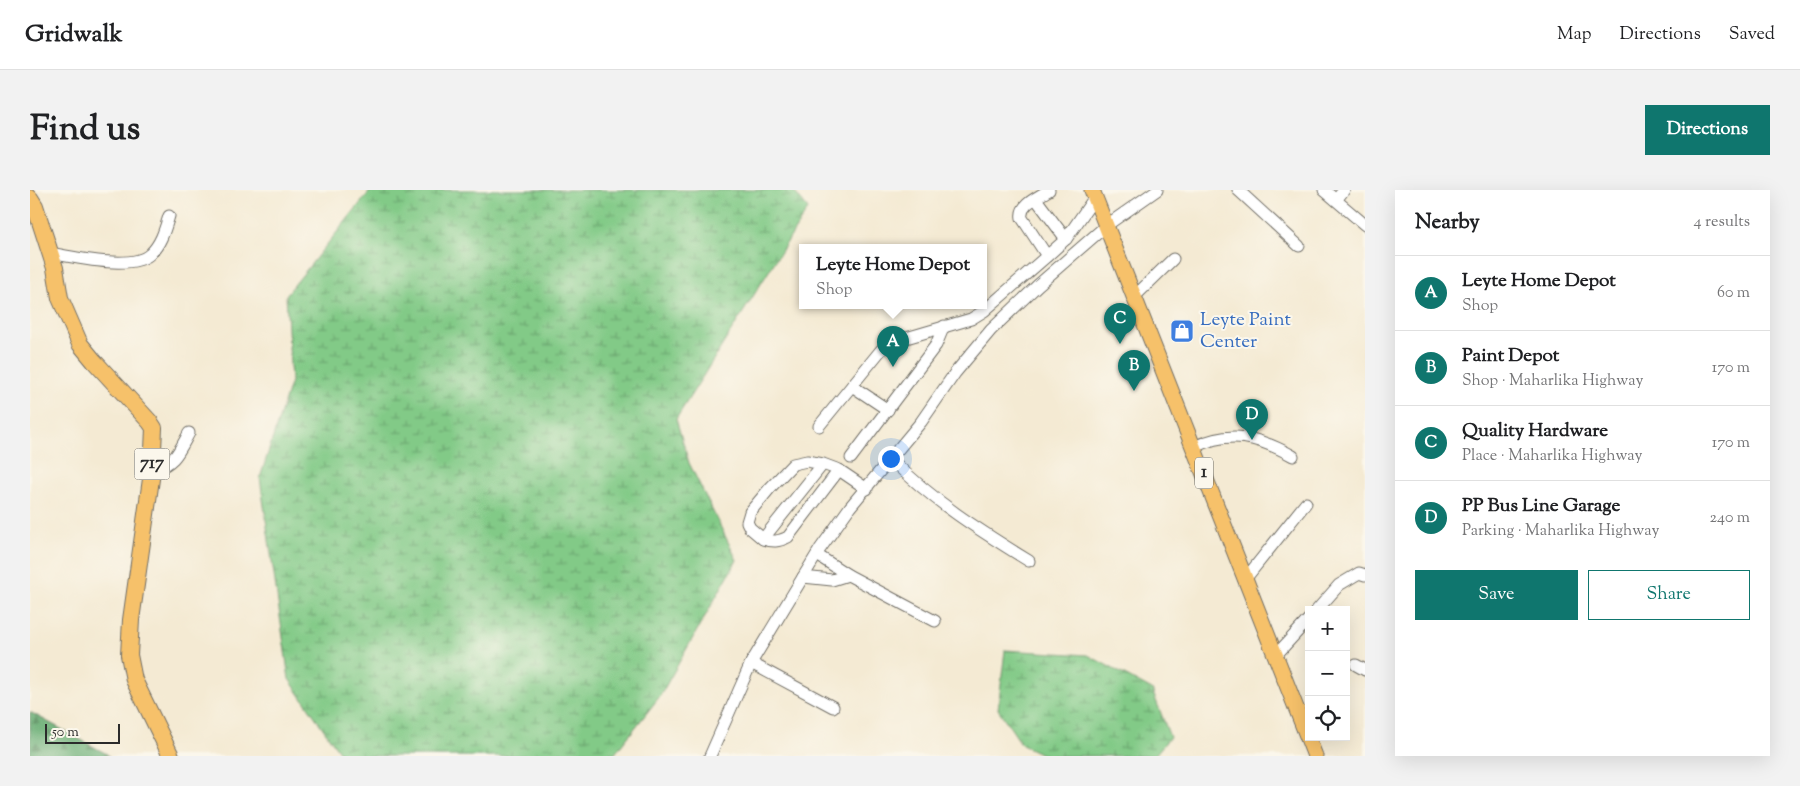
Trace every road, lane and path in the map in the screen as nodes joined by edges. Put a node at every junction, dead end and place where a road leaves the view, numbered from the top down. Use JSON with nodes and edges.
{"nodes":[{"id":1,"x":1049,"y":190,"type":"edge"},
{"id":2,"x":1157,"y":190,"type":"edge"},
{"id":3,"x":1238,"y":190,"type":"edge"},
{"id":4,"x":1324,"y":190,"type":"edge"},
{"id":5,"x":1344,"y":190,"type":"edge"},
{"id":6,"x":1094,"y":194,"type":"edge"},
{"id":7,"x":30,"y":198,"type":"edge"},
{"id":8,"x":1036,"y":199,"type":"junction"},
{"id":9,"x":1336,"y":200,"type":"junction"},
{"id":10,"x":169,"y":216,"type":"dead end"},
{"id":11,"x":1107,"y":225,"type":"junction"},
{"id":12,"x":1365,"y":225,"type":"edge"},
{"id":13,"x":1066,"y":238,"type":"junction"},
{"id":14,"x":1299,"y":246,"type":"dead end"},
{"id":15,"x":50,"y":253,"type":"junction"},
{"id":16,"x":1048,"y":256,"type":"junction"},
{"id":17,"x":1173,"y":260,"type":"dead end"},
{"id":18,"x":1135,"y":296,"type":"junction"},
{"id":19,"x":987,"y":308,"type":"edge"},
{"id":20,"x":986,"y":309,"type":"edge"},
{"id":21,"x":944,"y":326,"type":"junction"},
{"id":22,"x":852,"y":386,"type":"junction"},
{"id":23,"x":888,"y":410,"type":"junction"},
{"id":24,"x":819,"y":426,"type":"dead end"},
{"id":25,"x":189,"y":433,"type":"dead end"},
{"id":26,"x":1194,"y":447,"type":"junction"},
{"id":27,"x":1293,"y":456,"type":"dead end"},
{"id":28,"x":851,"y":458,"type":"dead end"},
{"id":29,"x":891,"y":459,"type":"junction"},
{"id":30,"x":823,"y":464,"type":"junction"},
{"id":31,"x":839,"y":470,"type":"junction"},
{"id":32,"x":152,"y":472,"type":"junction"},
{"id":33,"x":866,"y":489,"type":"junction"},
{"id":34,"x":1306,"y":503,"type":"dead end"},
{"id":35,"x":762,"y":539,"type":"junction"},
{"id":36,"x":817,"y":555,"type":"junction"},
{"id":37,"x":1029,"y":561,"type":"dead end"},
{"id":38,"x":848,"y":575,"type":"junction"},
{"id":39,"x":1365,"y":575,"type":"edge"},
{"id":40,"x":803,"y":577,"type":"junction"},
{"id":41,"x":1246,"y":578,"type":"junction"},
{"id":42,"x":1321,"y":606,"type":"edge"},
{"id":43,"x":935,"y":621,"type":"dead end"},
{"id":44,"x":1305,"y":622,"type":"edge"},
{"id":45,"x":1276,"y":655,"type":"junction"},
{"id":46,"x":751,"y":663,"type":"junction"},
{"id":47,"x":833,"y":707,"type":"dead end"},
{"id":48,"x":171,"y":756,"type":"edge"},
{"id":49,"x":710,"y":756,"type":"edge"},
{"id":50,"x":1315,"y":756,"type":"edge"}],
"edges":[{"from":1,"to":8,"type":"street"},
{"from":2,"to":11,"type":"street"},
{"from":3,"to":14,"type":"street"},
{"from":4,"to":9,"type":"street"},
{"from":5,"to":9,"type":"street"},
{"from":6,"to":11,"type":"main road","number":"1"},
{"from":6,"to":13,"type":"street"},
{"from":7,"to":15,"type":"highway","number":"717"},
{"from":8,"to":13,"type":"street"},
{"from":8,"to":16,"type":"street"},
{"from":9,"to":12,"type":"street"},
{"from":10,"to":15,"type":"street"},
{"from":11,"to":18,"type":"main road","number":"1"},
{"from":11,"to":29,"type":"street"},
{"from":13,"to":16,"type":"street"},
{"from":15,"to":32,"type":"highway","number":"717"},
{"from":16,"to":19,"type":"street"},
{"from":17,"to":18,"type":"street"},
{"from":18,"to":26,"type":"main road","number":"1"},
{"from":20,"to":21,"type":"street"},
{"from":21,"to":22,"type":"street"},
{"from":21,"to":23,"type":"street"},
{"from":22,"to":23,"type":"street"},
{"from":22,"to":24,"type":"street"},
{"from":23,"to":28,"type":"street"},
{"from":25,"to":32,"type":"street"},
{"from":26,"to":27,"type":"street"},
{"from":26,"to":41,"type":"main road","number":"1"},
{"from":29,"to":33,"type":"street"},
{"from":29,"to":37,"type":"street"},
{"from":30,"to":31,"type":"street"},
{"from":30,"to":35,"type":"street"},
{"from":30,"to":35,"type":"street"},
{"from":31,"to":33,"type":"street"},
{"from":31,"to":35,"type":"street"},
{"from":32,"to":48,"type":"highway","number":"717"},
{"from":33,"to":36,"type":"street"},
{"from":34,"to":41,"type":"street"},
{"from":36,"to":38,"type":"street"},
{"from":36,"to":40,"type":"street"},
{"from":38,"to":40,"type":"street"},
{"from":38,"to":43,"type":"street"},
{"from":39,"to":42,"type":"street"},
{"from":40,"to":46,"type":"street"},
{"from":41,"to":45,"type":"main road","number":"1"},
{"from":44,"to":45,"type":"street"},
{"from":45,"to":50,"type":"main road","number":"1"},
{"from":46,"to":47,"type":"street"},
{"from":46,"to":49,"type":"street"}]}
